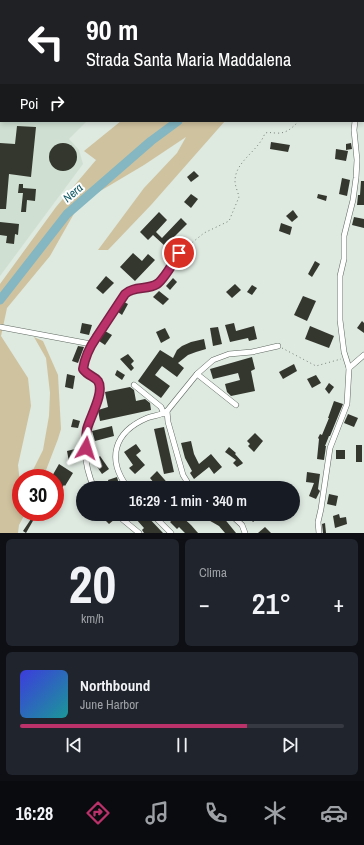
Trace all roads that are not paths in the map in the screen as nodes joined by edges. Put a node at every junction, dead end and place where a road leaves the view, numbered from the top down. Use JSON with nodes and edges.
{"nodes":[{"id":1,"x":355,"y":122,"type":"edge"},
{"id":2,"x":179,"y":253,"type":"road end"},
{"id":3,"x":0,"y":327,"type":"edge"},
{"id":4,"x":91,"y":344,"type":"junction"},
{"id":5,"x":278,"y":346,"type":"road end"},
{"id":6,"x":364,"y":355,"type":"edge"},
{"id":7,"x":349,"y":368,"type":"junction"},
{"id":8,"x":198,"y":374,"type":"junction"},
{"id":9,"x":134,"y":385,"type":"dead end"},
{"id":10,"x":236,"y":405,"type":"dead end"},
{"id":11,"x":165,"y":413,"type":"junction"},
{"id":12,"x":91,"y":481,"type":"edge"},
{"id":13,"x":123,"y":481,"type":"edge"},
{"id":14,"x":187,"y":481,"type":"edge"},
{"id":15,"x":124,"y":521,"type":"edge"},
{"id":16,"x":159,"y":521,"type":"edge"},
{"id":17,"x":238,"y":521,"type":"edge"},
{"id":18,"x":139,"y":533,"type":"edge"},
{"id":19,"x":171,"y":533,"type":"edge"},
{"id":20,"x":245,"y":533,"type":"edge"},
{"id":21,"x":319,"y":533,"type":"edge"}],
"edges":[{"from":1,"to":7,"type":"street"},
{"from":2,"to":4,"type":"street"},
{"from":3,"to":4,"type":"street"},
{"from":4,"to":12,"type":"street"},
{"from":5,"to":8,"type":"street"},
{"from":6,"to":7,"type":"street"},
{"from":7,"to":21,"type":"street"},
{"from":8,"to":10,"type":"street"},
{"from":8,"to":11,"type":"street"},
{"from":9,"to":11,"type":"street"},
{"from":11,"to":13,"type":"street"},
{"from":11,"to":14,"type":"street"},
{"from":15,"to":18,"type":"street"},
{"from":16,"to":19,"type":"street"},
{"from":17,"to":20,"type":"street"}]}
